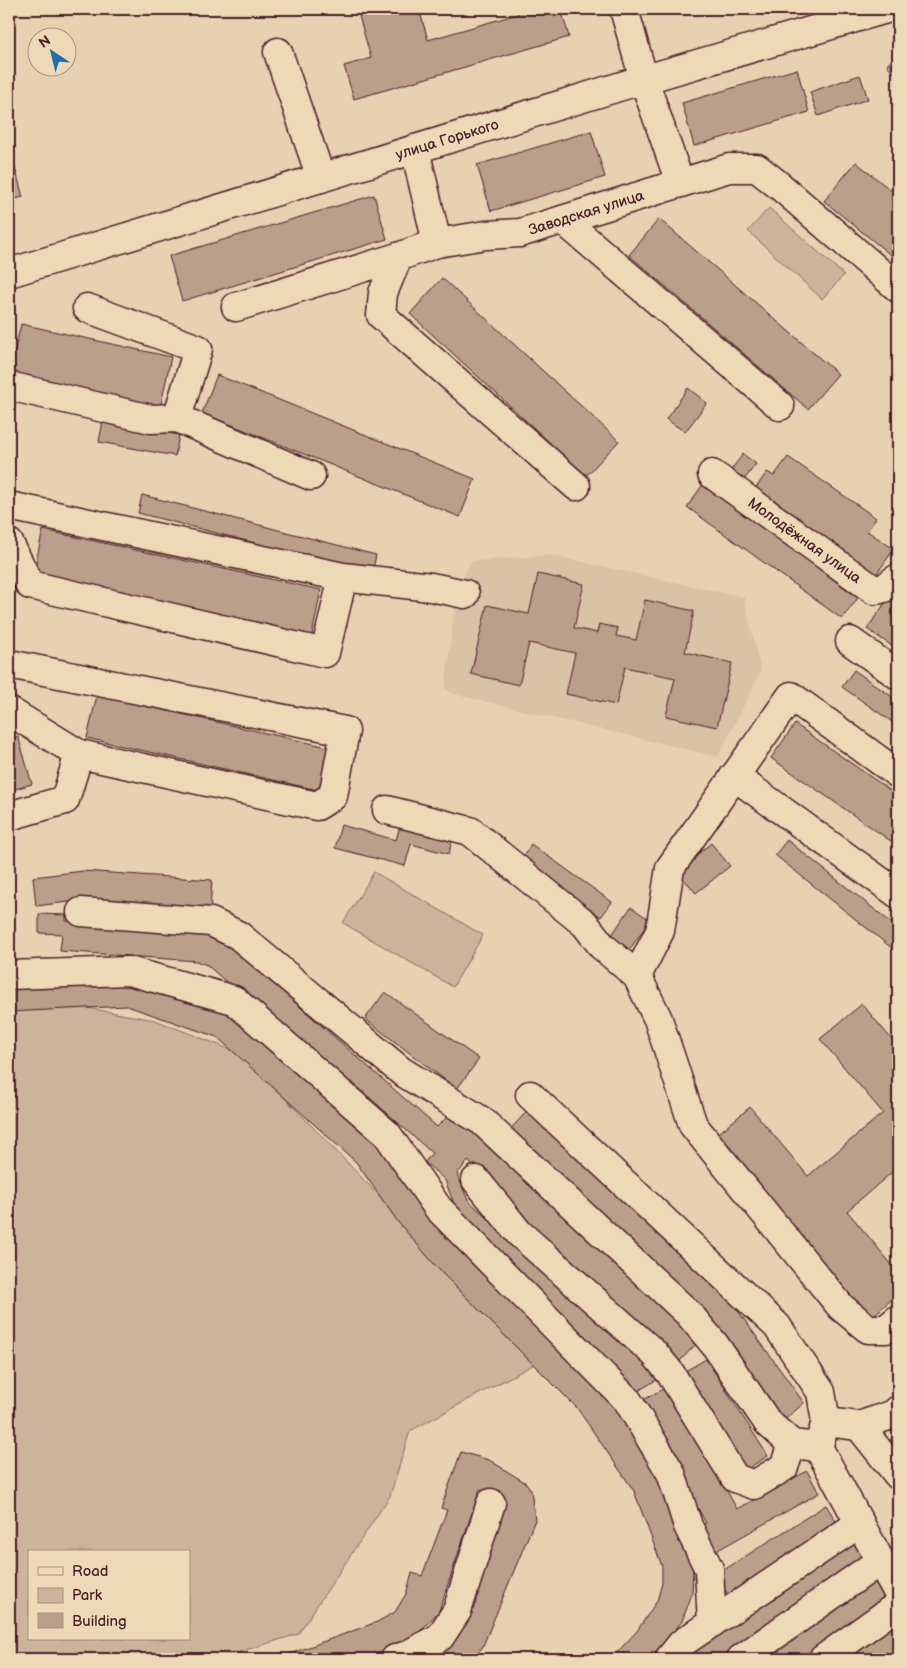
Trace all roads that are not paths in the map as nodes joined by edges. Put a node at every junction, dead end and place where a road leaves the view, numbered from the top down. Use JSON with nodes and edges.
{"nodes":[{"id":1,"x":624,"y":9,"type":"edge"},
{"id":2,"x":886,"y":9,"type":"edge"},
{"id":3,"x":278,"y":52,"type":"dead end"},
{"id":4,"x":644,"y":80,"type":"junction"},
{"id":5,"x":415,"y":149,"type":"junction"},
{"id":6,"x":321,"y":178,"type":"junction"},
{"id":7,"x":680,"y":183,"type":"junction"},
{"id":8,"x":563,"y":220,"type":"junction"},
{"id":9,"x":437,"y":243,"type":"junction"},
{"id":10,"x":398,"y":257,"type":"junction"},
{"id":11,"x":9,"y":273,"type":"edge"},
{"id":12,"x":898,"y":288,"type":"edge"},
{"id":13,"x":236,"y":307,"type":"dead end"},
{"id":14,"x":87,"y":308,"type":"dead end"},
{"id":15,"x":9,"y":386,"type":"edge"},
{"id":16,"x":780,"y":406,"type":"dead end"},
{"id":17,"x":177,"y":418,"type":"junction"},
{"id":18,"x":712,"y":474,"type":"dead end"},
{"id":19,"x":311,"y":476,"type":"dead end"},
{"id":20,"x":576,"y":486,"type":"dead end"},
{"id":21,"x":9,"y":506,"type":"edge"},
{"id":22,"x":9,"y":543,"type":"edge"},
{"id":23,"x":343,"y":577,"type":"junction"},
{"id":24,"x":898,"y":578,"type":"edge"},
{"id":25,"x":465,"y":594,"type":"dead end"},
{"id":26,"x":850,"y":641,"type":"dead end"},
{"id":27,"x":9,"y":664,"type":"edge"},
{"id":28,"x":898,"y":675,"type":"edge"},
{"id":29,"x":9,"y":710,"type":"edge"},
{"id":30,"x":79,"y":754,"type":"junction"},
{"id":31,"x":898,"y":774,"type":"edge"},
{"id":32,"x":734,"y":776,"type":"junction"},
{"id":33,"x":387,"y":810,"type":"dead end"},
{"id":34,"x":9,"y":816,"type":"edge"},
{"id":35,"x":898,"y":894,"type":"edge"},
{"id":36,"x":81,"y":912,"type":"dead end"},
{"id":37,"x":9,"y":975,"type":"edge"},
{"id":38,"x":636,"y":976,"type":"junction"},
{"id":39,"x":530,"y":1095,"type":"dead end"},
{"id":40,"x":476,"y":1180,"type":"dead end"},
{"id":41,"x":898,"y":1319,"type":"edge"},
{"id":42,"x":898,"y":1410,"type":"edge"},
{"id":43,"x":859,"y":1426,"type":"junction"},
{"id":44,"x":812,"y":1437,"type":"junction"},
{"id":45,"x":898,"y":1475,"type":"edge"},
{"id":46,"x":491,"y":1503,"type":"dead end"},
{"id":47,"x":860,"y":1523,"type":"junction"},
{"id":48,"x":880,"y":1561,"type":"junction"},
{"id":49,"x":898,"y":1593,"type":"edge"},
{"id":50,"x":898,"y":1605,"type":"edge"},
{"id":51,"x":712,"y":1623,"type":"junction"},
{"id":52,"x":395,"y":1659,"type":"edge"},
{"id":53,"x":669,"y":1659,"type":"edge"},
{"id":54,"x":741,"y":1659,"type":"edge"},
{"id":55,"x":823,"y":1659,"type":"edge"}],
"edges":[{"from":1,"to":4,"type":"street"},
{"from":2,"to":4,"type":"street","name":"улица Горького"},
{"from":3,"to":6,"type":"street"},
{"from":4,"to":5,"type":"street","name":"улица Горького"},
{"from":4,"to":7,"type":"street"},
{"from":5,"to":6,"type":"street","name":"улица Горького"},
{"from":5,"to":9,"type":"street"},
{"from":6,"to":11,"type":"street","name":"улица Горького"},
{"from":7,"to":8,"type":"street","name":"Заводская улица"},
{"from":7,"to":12,"type":"street","name":"Заводская улица"},
{"from":8,"to":9,"type":"street","name":"Заводская улица"},
{"from":8,"to":16,"type":"street"},
{"from":9,"to":10,"type":"street","name":"Заводская улица"},
{"from":10,"to":13,"type":"street","name":"Заводская улица"},
{"from":10,"to":20,"type":"street"},
{"from":14,"to":17,"type":"street"},
{"from":15,"to":17,"type":"street"},
{"from":17,"to":19,"type":"street"},
{"from":18,"to":24,"type":"street","name":"Молодёжная улица"},
{"from":21,"to":23,"type":"street"},
{"from":22,"to":23,"type":"street"},
{"from":23,"to":25,"type":"street"},
{"from":26,"to":28,"type":"street"},
{"from":27,"to":30,"type":"street"},
{"from":29,"to":30,"type":"street"},
{"from":30,"to":34,"type":"street"},
{"from":31,"to":32,"type":"street"},
{"from":32,"to":35,"type":"street"},
{"from":32,"to":38,"type":"street"},
{"from":33,"to":38,"type":"street"},
{"from":36,"to":44,"type":"street"},
{"from":37,"to":51,"type":"street"},
{"from":38,"to":41,"type":"street"},
{"from":39,"to":44,"type":"street"},
{"from":40,"to":44,"type":"street"},
{"from":42,"to":43,"type":"street"},
{"from":43,"to":44,"type":"street"},
{"from":43,"to":45,"type":"street"},
{"from":44,"to":47,"type":"street"},
{"from":46,"to":52,"type":"street"},
{"from":47,"to":48,"type":"street"},
{"from":47,"to":51,"type":"street"},
{"from":48,"to":49,"type":"street"},
{"from":48,"to":54,"type":"street"},
{"from":50,"to":55,"type":"street"},
{"from":51,"to":53,"type":"street"}]}
